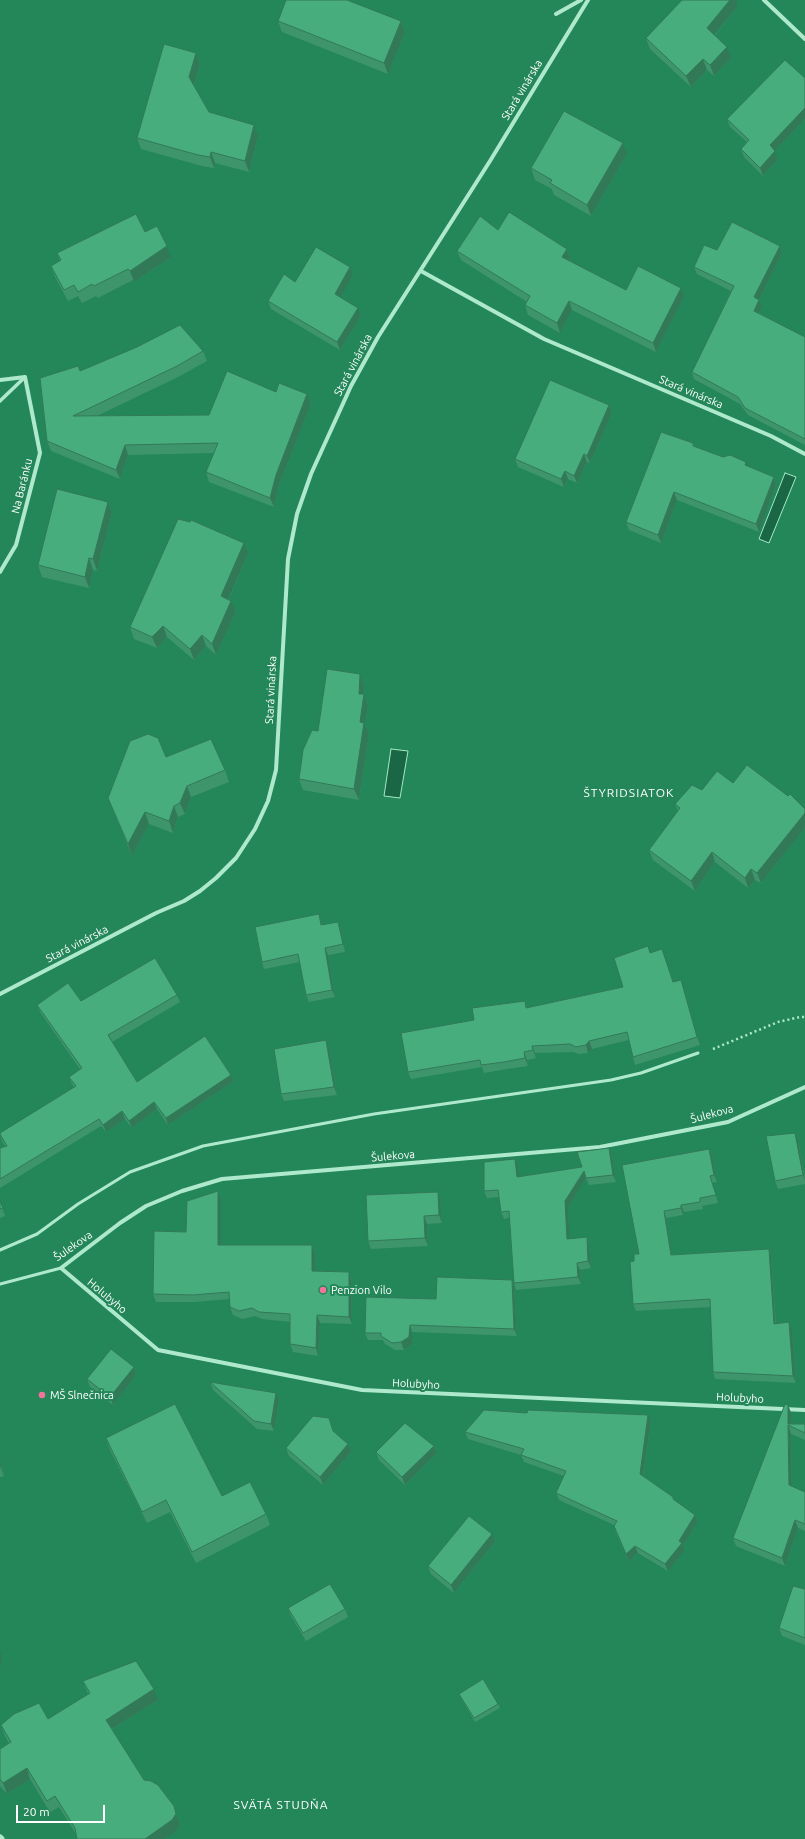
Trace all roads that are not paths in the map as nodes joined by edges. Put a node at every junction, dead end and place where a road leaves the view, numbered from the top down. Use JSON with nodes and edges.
{"nodes":[{"id":1,"x":581,"y":0,"type":"edge"},
{"id":2,"x":588,"y":0,"type":"edge"},
{"id":3,"x":764,"y":0,"type":"edge"},
{"id":4,"x":556,"y":14,"type":"dead end"},
{"id":5,"x":805,"y":39,"type":"edge"},
{"id":6,"x":421,"y":270,"type":"junction"},
{"id":7,"x":24,"y":377,"type":"junction"},
{"id":8,"x":0,"y":380,"type":"edge"},
{"id":9,"x":0,"y":401,"type":"edge"},
{"id":10,"x":805,"y":454,"type":"edge"},
{"id":11,"x":0,"y":572,"type":"edge"},
{"id":12,"x":0,"y":994,"type":"edge"},
{"id":13,"x":698,"y":1052,"type":"edge"},
{"id":14,"x":805,"y":1087,"type":"edge"},
{"id":15,"x":0,"y":1250,"type":"edge"},
{"id":16,"x":60,"y":1268,"type":"junction"},
{"id":17,"x":0,"y":1284,"type":"edge"},
{"id":18,"x":805,"y":1410,"type":"edge"}],
"edges":[{"from":1,"to":4,"type":"street"},
{"from":2,"to":6,"type":"street","name":"Stará vinárska"},
{"from":3,"to":5,"type":"street"},
{"from":6,"to":10,"type":"street","name":"Stará vinárska"},
{"from":6,"to":12,"type":"street","name":"Stará vinárska"},
{"from":7,"to":8,"type":"street"},
{"from":7,"to":9,"type":"street"},
{"from":7,"to":11,"type":"street","name":"Na Baránku"},
{"from":13,"to":15,"type":"lane"},
{"from":14,"to":16,"type":"street","name":"Šulekova"},
{"from":16,"to":17,"type":"lane","name":"Šulekova"},
{"from":16,"to":18,"type":"street","name":"Holubyho"}]}
